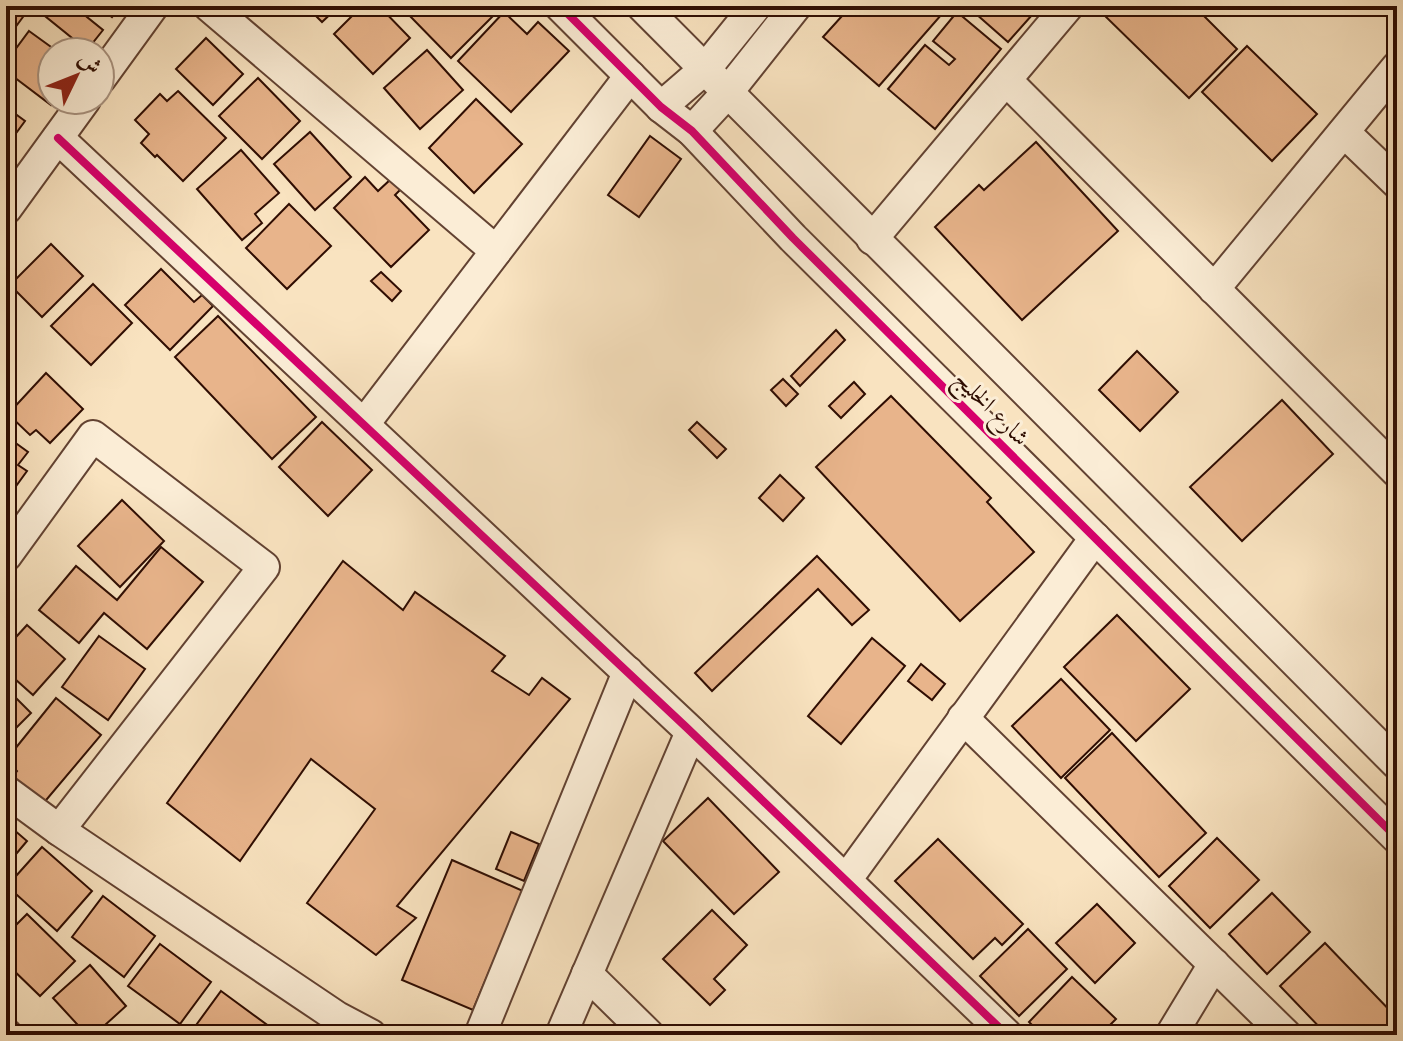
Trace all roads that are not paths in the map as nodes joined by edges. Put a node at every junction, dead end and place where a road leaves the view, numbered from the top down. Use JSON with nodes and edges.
{"nodes":[{"id":1,"x":153,"y":6,"type":"edge"},
{"id":2,"x":209,"y":6,"type":"edge"},
{"id":3,"x":560,"y":6,"type":"edge"},
{"id":4,"x":642,"y":6,"type":"edge"},
{"id":5,"x":756,"y":6,"type":"edge"},
{"id":6,"x":796,"y":6,"type":"edge"},
{"id":7,"x":1068,"y":6,"type":"edge"},
{"id":8,"x":116,"y":57,"type":"edge"},
{"id":9,"x":1397,"y":67,"type":"edge"},
{"id":10,"x":706,"y":68,"type":"junction"},
{"id":11,"x":630,"y":76,"type":"junction"},
{"id":12,"x":1006,"y":80,"type":"junction"},
{"id":13,"x":727,"y":93,"type":"junction"},
{"id":14,"x":661,"y":107,"type":"junction"},
{"id":15,"x":74,"y":116,"type":"edge"},
{"id":16,"x":692,"y":131,"type":"junction"},
{"id":17,"x":1344,"y":132,"type":"junction"},
{"id":18,"x":58,"y":138,"type":"junction"},
{"id":19,"x":1397,"y":183,"type":"edge"},
{"id":20,"x":6,"y":209,"type":"edge"},
{"id":21,"x":872,"y":239,"type":"junction"},
{"id":22,"x":496,"y":251,"type":"junction"},
{"id":23,"x":1214,"y":289,"type":"junction"},
{"id":24,"x":364,"y":424,"type":"junction"},
{"id":25,"x":1397,"y":472,"type":"edge"},
{"id":26,"x":1095,"y":538,"type":"junction"},
{"id":27,"x":6,"y":556,"type":"edge"},
{"id":28,"x":628,"y":672,"type":"junction"},
{"id":29,"x":963,"y":718,"type":"junction"},
{"id":30,"x":691,"y":732,"type":"junction"},
{"id":31,"x":1397,"y":764,"type":"edge"},
{"id":32,"x":6,"y":791,"type":"edge"},
{"id":33,"x":59,"y":830,"type":"junction"},
{"id":34,"x":1397,"y":838,"type":"edge"},
{"id":35,"x":846,"y":880,"type":"junction"},
{"id":36,"x":1214,"y":964,"type":"junction"},
{"id":37,"x":587,"y":974,"type":"junction"},
{"id":38,"x":331,"y":1026,"type":"edge"},
{"id":39,"x":371,"y":1035,"type":"edge"},
{"id":40,"x":480,"y":1035,"type":"edge"},
{"id":41,"x":561,"y":1035,"type":"edge"},
{"id":42,"x":649,"y":1035,"type":"edge"},
{"id":43,"x":1007,"y":1035,"type":"edge"},
{"id":44,"x":1171,"y":1035,"type":"edge"},
{"id":45,"x":1286,"y":1035,"type":"edge"}],
"edges":[{"from":1,"to":8,"type":"street"},
{"from":2,"to":22,"type":"street"},
{"from":3,"to":11,"type":"street","name":"شارع الخليج"},
{"from":4,"to":10,"type":"street"},
{"from":5,"to":10,"type":"street"},
{"from":6,"to":13,"type":"street"},
{"from":7,"to":12,"type":"street"},
{"from":9,"to":17,"type":"street"},
{"from":10,"to":13,"type":"street"},
{"from":10,"to":14,"type":"street"},
{"from":11,"to":14,"type":"street","name":"شارع الخليج"},
{"from":11,"to":22,"type":"street"},
{"from":12,"to":21,"type":"street"},
{"from":12,"to":23,"type":"street"},
{"from":13,"to":16,"type":"street"},
{"from":13,"to":21,"type":"street"},
{"from":14,"to":16,"type":"street","name":"شارع الخليج"},
{"from":15,"to":18,"type":"street"},
{"from":16,"to":26,"type":"street","name":"شارع الخليج"},
{"from":17,"to":19,"type":"street"},
{"from":17,"to":23,"type":"street"},
{"from":18,"to":20,"type":"street"},
{"from":18,"to":24,"type":"street"},
{"from":21,"to":31,"type":"street"},
{"from":22,"to":24,"type":"street"},
{"from":23,"to":25,"type":"street"},
{"from":24,"to":28,"type":"street"},
{"from":26,"to":29,"type":"street"},
{"from":26,"to":34,"type":"street","name":"شارع الخليج"},
{"from":27,"to":33,"type":"street"},
{"from":28,"to":30,"type":"street"},
{"from":28,"to":40,"type":"street"},
{"from":29,"to":35,"type":"street"},
{"from":29,"to":36,"type":"street"},
{"from":30,"to":35,"type":"street"},
{"from":30,"to":37,"type":"street"},
{"from":32,"to":33,"type":"street"},
{"from":33,"to":38,"type":"street"},
{"from":35,"to":43,"type":"street"},
{"from":36,"to":44,"type":"street"},
{"from":36,"to":45,"type":"street"},
{"from":37,"to":41,"type":"street"},
{"from":37,"to":42,"type":"street"},
{"from":38,"to":39,"type":"street"}]}
